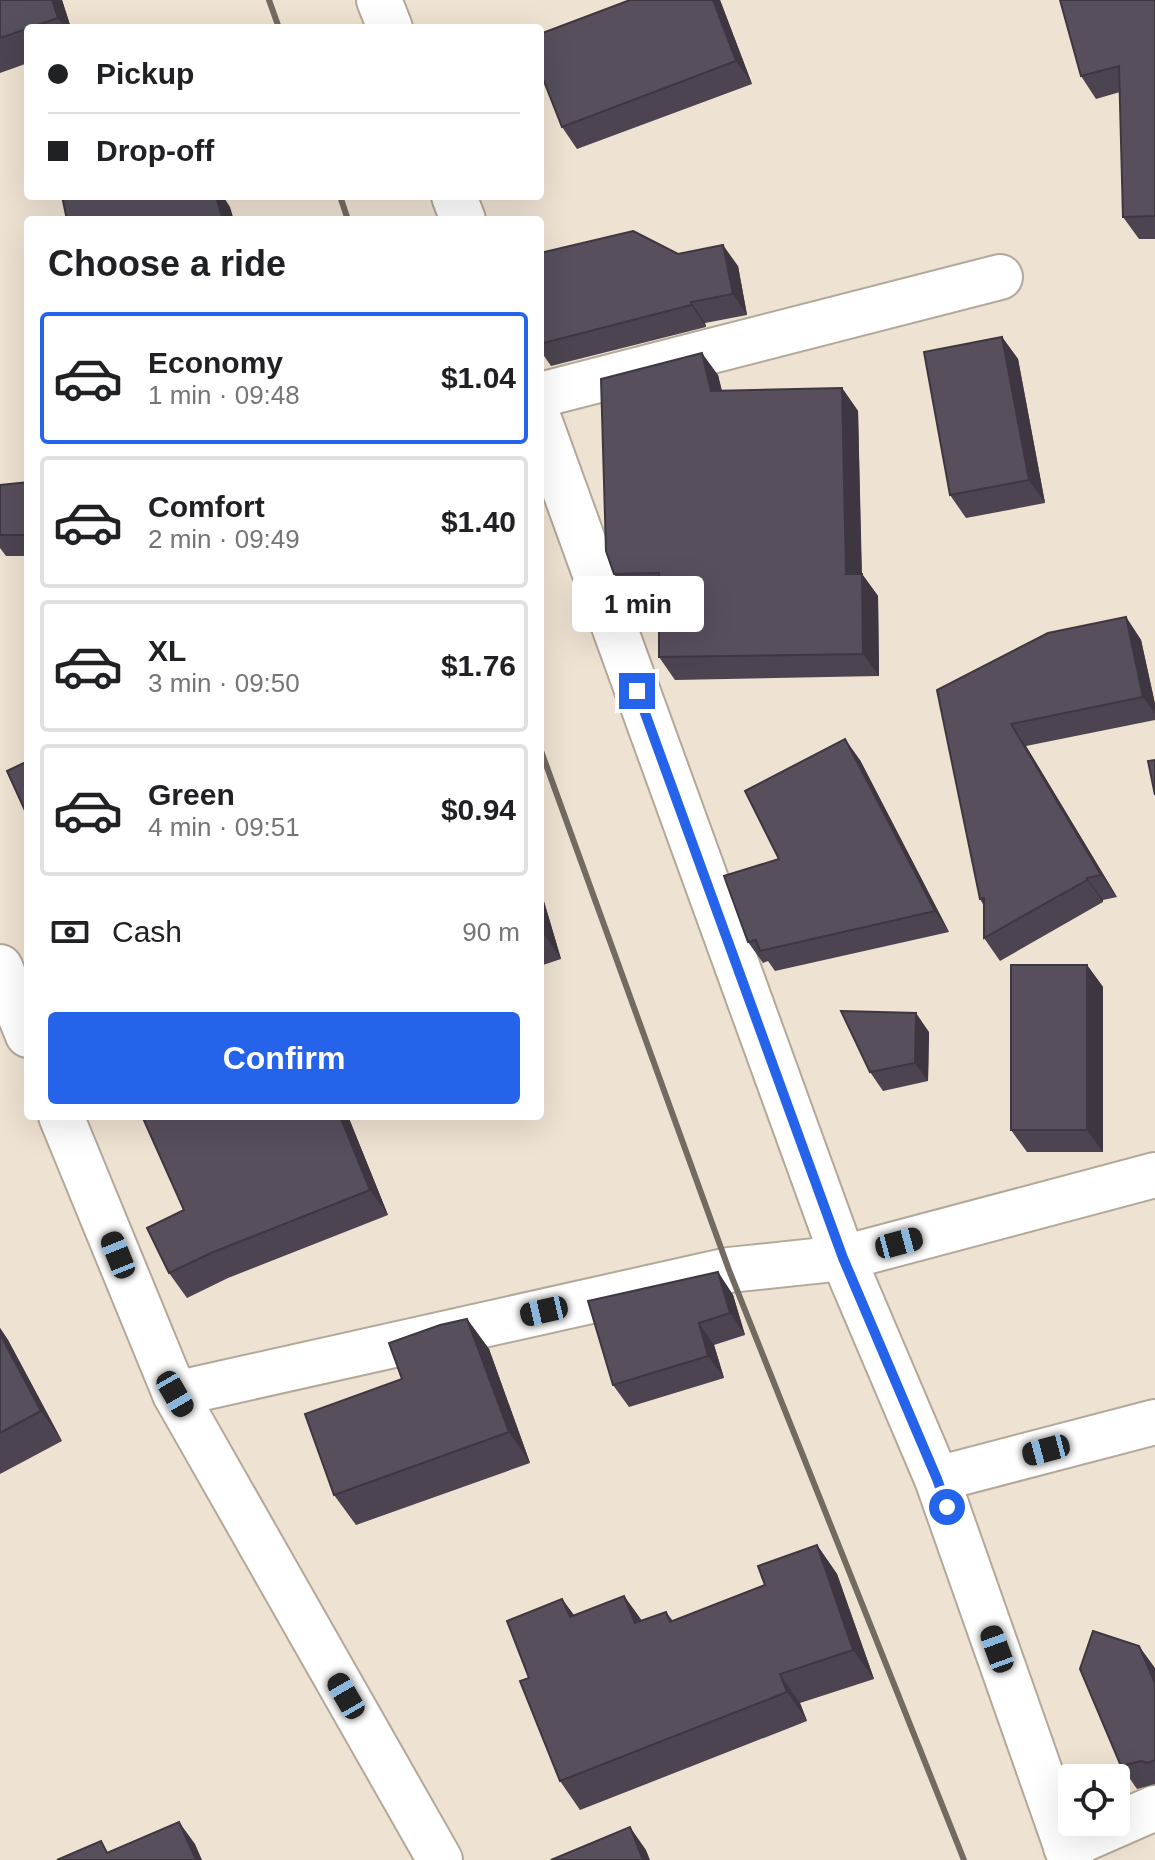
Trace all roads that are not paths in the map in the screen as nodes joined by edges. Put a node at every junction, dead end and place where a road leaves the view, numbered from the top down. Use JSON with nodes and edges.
{"nodes":[{"id":1,"x":379,"y":0,"type":"edge"},
{"id":2,"x":388,"y":24,"type":"edge"},
{"id":3,"x":1000,"y":277,"type":"dead end"},
{"id":4,"x":544,"y":394,"type":"edge"},
{"id":5,"x":544,"y":433,"type":"edge"},
{"id":6,"x":0,"y":967,"type":"edge"},
{"id":7,"x":24,"y":1025,"type":"edge"},
{"id":8,"x":63,"y":1120,"type":"edge"},
{"id":9,"x":1155,"y":1175,"type":"edge"},
{"id":10,"x":843,"y":1258,"type":"junction"},
{"id":11,"x":175,"y":1394,"type":"junction"},
{"id":12,"x":1155,"y":1422,"type":"edge"},
{"id":13,"x":937,"y":1479,"type":"junction"},
{"id":14,"x":1155,"y":1808,"type":"edge"},
{"id":15,"x":1069,"y":1853,"type":"edge"},
{"id":16,"x":440,"y":1860,"type":"edge"}],
"edges":[{"from":1,"to":2,"type":"street"},
{"from":3,"to":4,"type":"street"},
{"from":5,"to":10,"type":"street"},
{"from":6,"to":7,"type":"street"},
{"from":8,"to":11,"type":"street"},
{"from":9,"to":10,"type":"street"},
{"from":10,"to":11,"type":"street"},
{"from":10,"to":13,"type":"street"},
{"from":11,"to":16,"type":"street"},
{"from":12,"to":13,"type":"street"},
{"from":13,"to":15,"type":"street"},
{"from":14,"to":15,"type":"street"}]}
